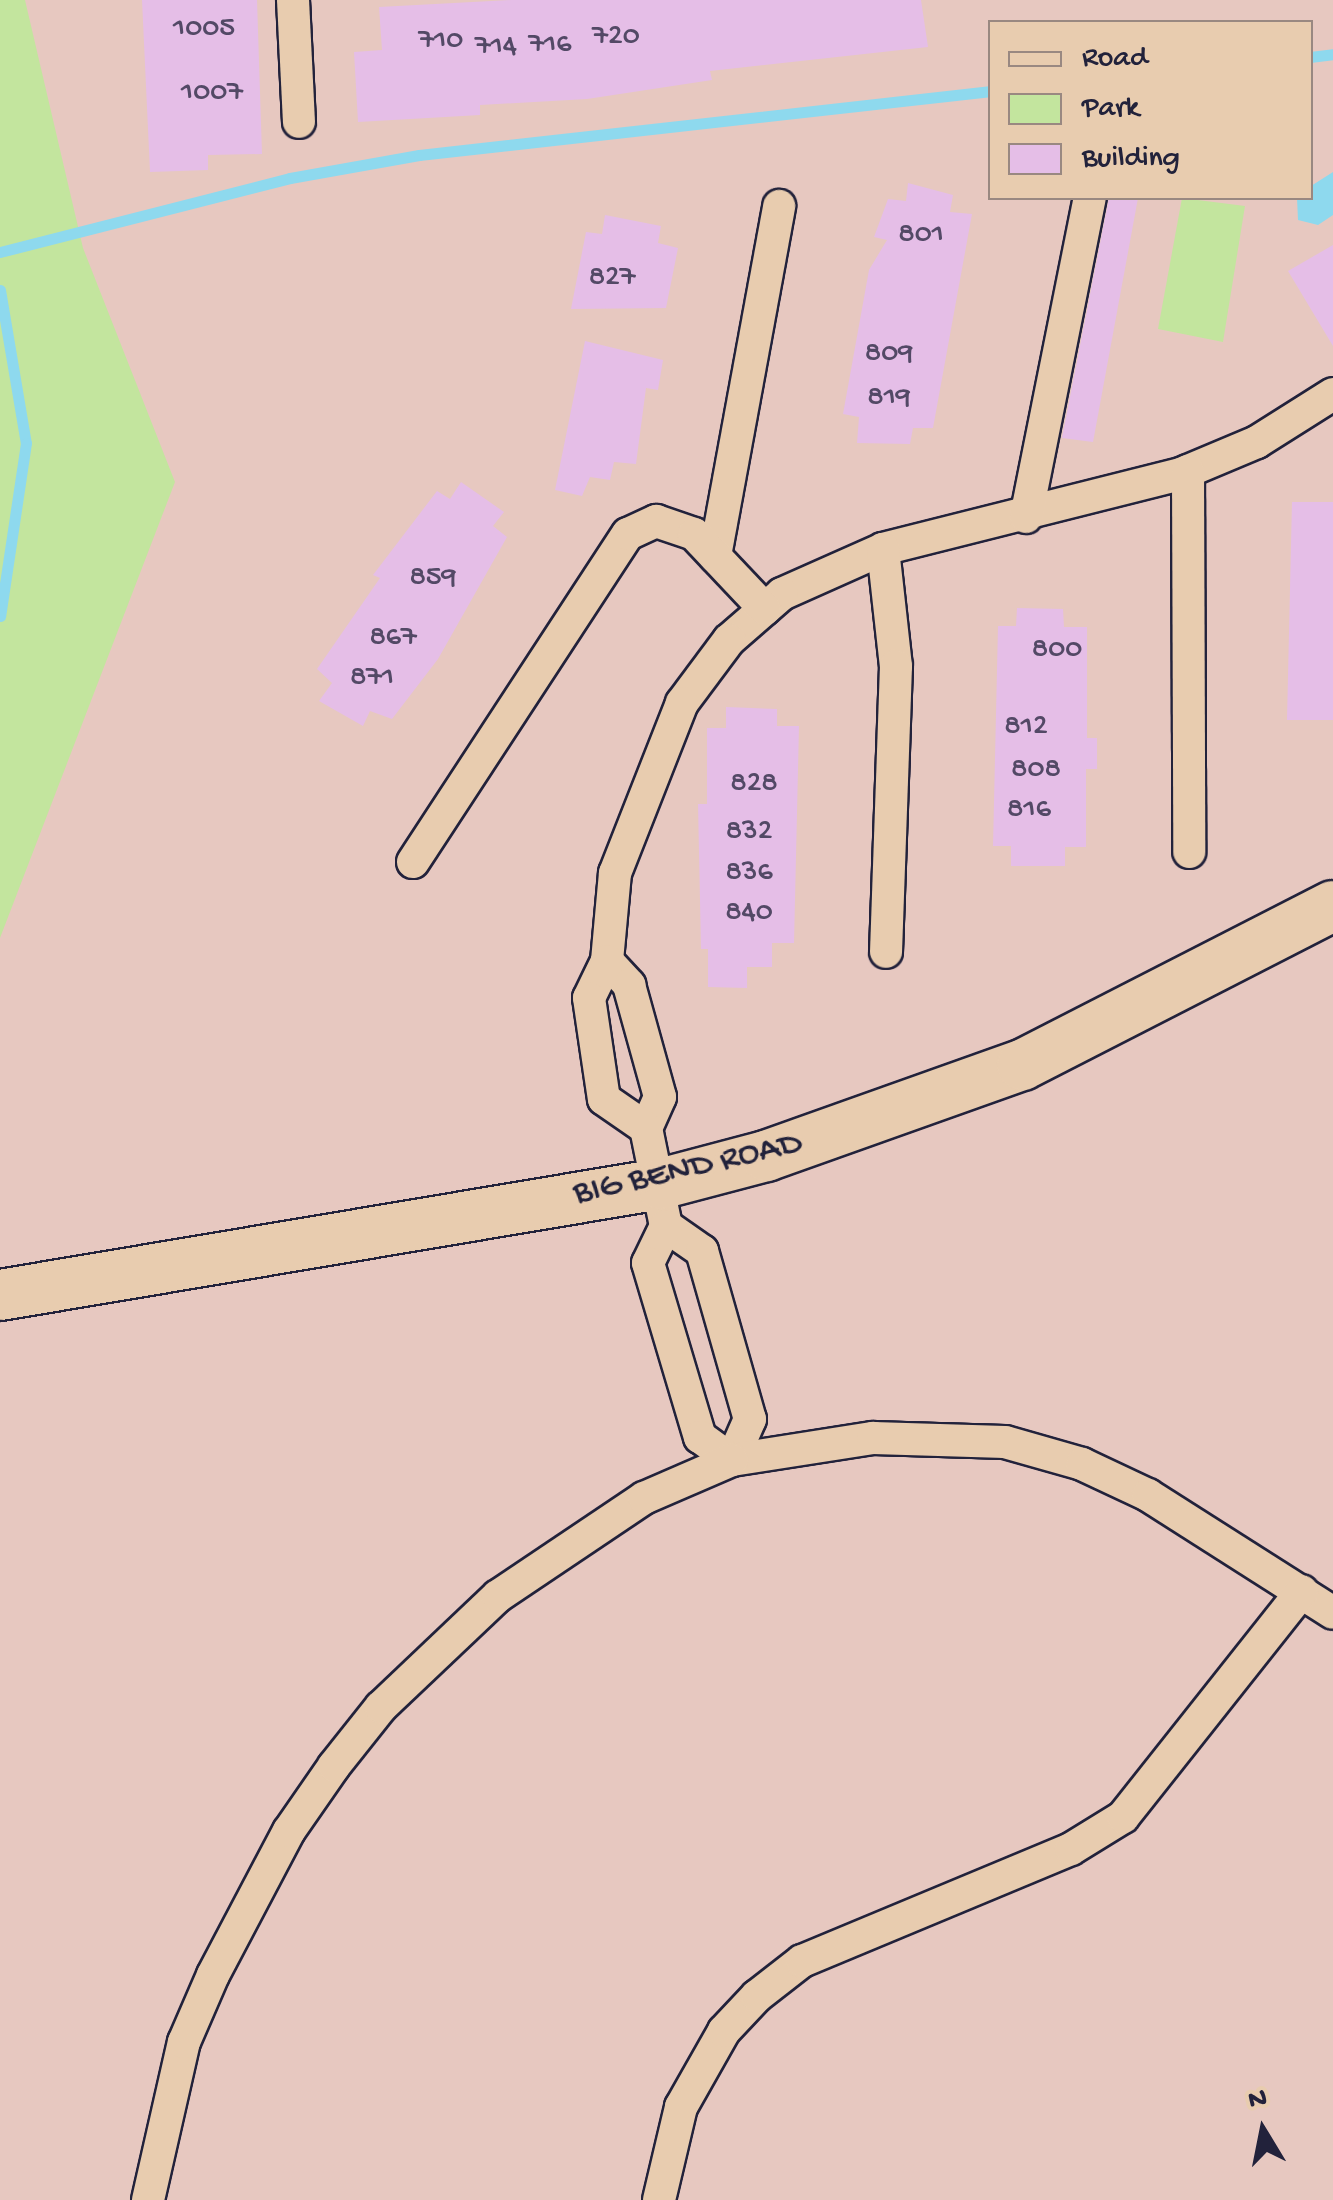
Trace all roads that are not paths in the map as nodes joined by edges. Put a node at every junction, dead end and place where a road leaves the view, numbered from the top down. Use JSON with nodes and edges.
{"nodes":[{"id":1,"x":293,"y":0,"type":"edge"},
{"id":2,"x":299,"y":122,"type":"dead end"},
{"id":3,"x":1090,"y":200,"type":"edge"},
{"id":4,"x":779,"y":206,"type":"dead end"},
{"id":5,"x":1333,"y":394,"type":"edge"},
{"id":6,"x":1188,"y":472,"type":"junction"},
{"id":7,"x":1026,"y":517,"type":"junction"},
{"id":8,"x":883,"y":549,"type":"junction"},
{"id":9,"x":715,"y":556,"type":"junction"},
{"id":10,"x":765,"y":609,"type":"junction"},
{"id":11,"x":1189,"y":852,"type":"dead end"},
{"id":12,"x":414,"y":862,"type":"dead end"},
{"id":13,"x":1333,"y":906,"type":"edge"},
{"id":14,"x":886,"y":952,"type":"dead end"},
{"id":15,"x":606,"y":962,"type":"junction"},
{"id":16,"x":646,"y":1128,"type":"junction"},
{"id":17,"x":663,"y":1205,"type":"junction"},
{"id":18,"x":0,"y":1294,"type":"edge"},
{"id":19,"x":732,"y":1460,"type":"junction"},
{"id":20,"x":1302,"y":1591,"type":"junction"},
{"id":21,"x":1333,"y":1614,"type":"edge"},
{"id":22,"x":148,"y":2200,"type":"edge"},
{"id":23,"x":660,"y":2200,"type":"edge"}],
"edges":[{"from":1,"to":2,"type":"street"},
{"from":3,"to":7,"type":"street"},
{"from":4,"to":9,"type":"street"},
{"from":5,"to":6,"type":"street"},
{"from":6,"to":7,"type":"street"},
{"from":6,"to":11,"type":"street"},
{"from":7,"to":8,"type":"street"},
{"from":8,"to":10,"type":"street"},
{"from":8,"to":14,"type":"street"},
{"from":9,"to":10,"type":"street"},
{"from":9,"to":12,"type":"street"},
{"from":10,"to":15,"type":"street"},
{"from":13,"to":17,"type":"main road","name":"BIG BEND ROAD"},
{"from":15,"to":16,"type":"street"},
{"from":15,"to":16,"type":"street"},
{"from":16,"to":17,"type":"street"},
{"from":17,"to":18,"type":"main road","name":"BIG BEND ROAD"},
{"from":17,"to":19,"type":"street"},
{"from":17,"to":19,"type":"street"},
{"from":19,"to":20,"type":"street"},
{"from":19,"to":22,"type":"street"},
{"from":20,"to":21,"type":"street"},
{"from":20,"to":23,"type":"street"}]}
